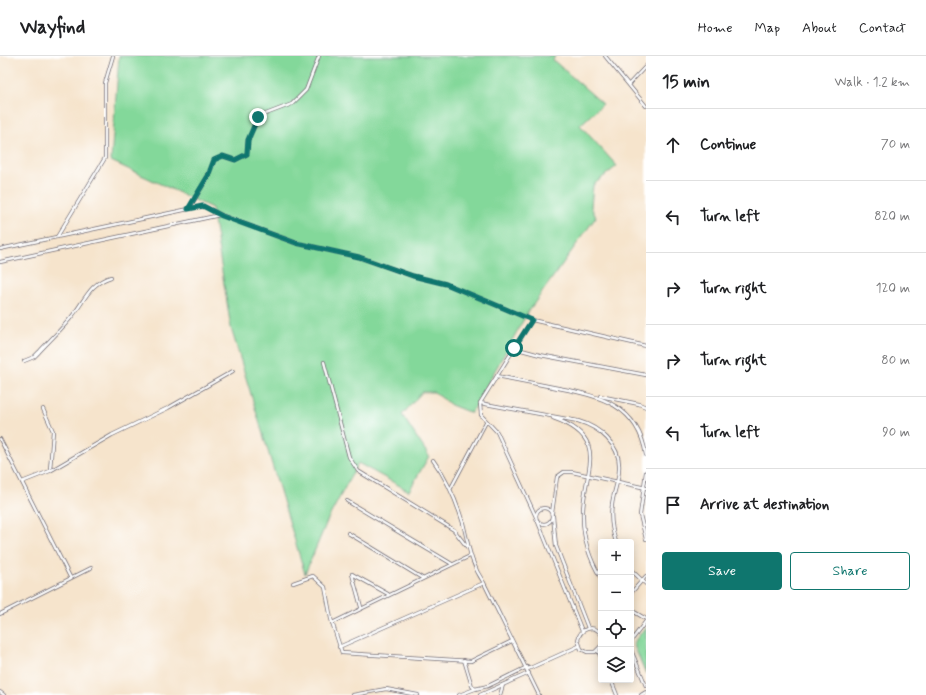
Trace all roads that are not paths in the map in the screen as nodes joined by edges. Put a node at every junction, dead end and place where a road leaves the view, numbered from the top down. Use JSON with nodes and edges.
{"nodes":[{"id":1,"x":113,"y":56,"type":"edge"},
{"id":2,"x":319,"y":56,"type":"edge"},
{"id":3,"x":605,"y":56,"type":"edge"},
{"id":4,"x":646,"y":66,"type":"edge"},
{"id":5,"x":629,"y":84,"type":"junction"},
{"id":6,"x":646,"y":106,"type":"edge"},
{"id":7,"x":188,"y":209,"type":"junction"},
{"id":8,"x":220,"y":215,"type":"junction"},
{"id":9,"x":56,"y":237,"type":"junction"},
{"id":10,"x":0,"y":249,"type":"edge"},
{"id":11,"x":0,"y":262,"type":"edge"},
{"id":12,"x":111,"y":277,"type":"dead end"},
{"id":13,"x":532,"y":320,"type":"junction"},
{"id":14,"x":646,"y":346,"type":"edge"},
{"id":15,"x":514,"y":348,"type":"junction"},
{"id":16,"x":24,"y":361,"type":"dead end"},
{"id":17,"x":324,"y":362,"type":"dead end"},
{"id":18,"x":233,"y":371,"type":"dead end"},
{"id":19,"x":646,"y":375,"type":"edge"},
{"id":20,"x":497,"y":376,"type":"junction"},
{"id":21,"x":590,"y":394,"type":"junction"},
{"id":22,"x":480,"y":403,"type":"junction"},
{"id":23,"x":646,"y":407,"type":"edge"},
{"id":24,"x":43,"y":409,"type":"dead end"},
{"id":25,"x":547,"y":416,"type":"junction"},
{"id":26,"x":486,"y":422,"type":"junction"},
{"id":27,"x":0,"y":439,"type":"edge"},
{"id":28,"x":646,"y":455,"type":"edge"},
{"id":29,"x":433,"y":460,"type":"dead end"},
{"id":30,"x":50,"y":471,"type":"junction"},
{"id":31,"x":646,"y":472,"type":"edge"},
{"id":32,"x":589,"y":477,"type":"junction"},
{"id":33,"x":22,"y":482,"type":"junction"},
{"id":34,"x":617,"y":482,"type":"junction"},
{"id":35,"x":451,"y":488,"type":"junction"},
{"id":36,"x":644,"y":488,"type":"edge"},
{"id":37,"x":347,"y":501,"type":"dead end"},
{"id":38,"x":552,"y":513,"type":"junction"},
{"id":39,"x":553,"y":516,"type":"junction"},
{"id":40,"x":536,"y":517,"type":"junction"},
{"id":41,"x":538,"y":522,"type":"junction"},
{"id":42,"x":348,"y":534,"type":"dead end"},
{"id":43,"x":615,"y":539,"type":"edge"},
{"id":44,"x":646,"y":539,"type":"edge"},
{"id":45,"x":468,"y":547,"type":"junction"},
{"id":46,"x":470,"y":556,"type":"junction"},
{"id":47,"x":452,"y":564,"type":"junction"},
{"id":48,"x":91,"y":568,"type":"dead end"},
{"id":49,"x":634,"y":573,"type":"edge"},
{"id":50,"x":600,"y":575,"type":"edge"},
{"id":51,"x":646,"y":576,"type":"edge"},
{"id":52,"x":70,"y":577,"type":"junction"},
{"id":53,"x":423,"y":578,"type":"junction"},
{"id":54,"x":642,"y":581,"type":"junction"},
{"id":55,"x":293,"y":583,"type":"dead end"},
{"id":56,"x":484,"y":583,"type":"junction"},
{"id":57,"x":646,"y":584,"type":"edge"},
{"id":58,"x":634,"y":590,"type":"edge"},
{"id":59,"x":388,"y":594,"type":"junction"},
{"id":60,"x":361,"y":607,"type":"junction"},
{"id":61,"x":632,"y":611,"type":"edge"},
{"id":62,"x":0,"y":614,"type":"edge"},
{"id":63,"x":646,"y":620,"type":"edge"},
{"id":64,"x":332,"y":623,"type":"junction"},
{"id":65,"x":588,"y":628,"type":"junction"},
{"id":66,"x":598,"y":630,"type":"edge"},
{"id":67,"x":582,"y":631,"type":"junction"},
{"id":68,"x":634,"y":637,"type":"edge"},
{"id":69,"x":512,"y":642,"type":"junction"},
{"id":70,"x":579,"y":646,"type":"junction"},
{"id":71,"x":339,"y":647,"type":"junction"},
{"id":72,"x":598,"y":650,"type":"edge"},
{"id":73,"x":634,"y":657,"type":"edge"},
{"id":74,"x":464,"y":660,"type":"junction"},
{"id":75,"x":528,"y":670,"type":"junction"},
{"id":76,"x":612,"y":683,"type":"edge"},
{"id":77,"x":502,"y":685,"type":"junction"},
{"id":78,"x":646,"y":686,"type":"edge"},
{"id":79,"x":475,"y":689,"type":"junction"},
{"id":80,"x":0,"y":692,"type":"edge"},
{"id":81,"x":646,"y":692,"type":"edge"},
{"id":82,"x":4,"y":695,"type":"edge"},
{"id":83,"x":353,"y":695,"type":"edge"},
{"id":84,"x":418,"y":695,"type":"edge"},
{"id":85,"x":459,"y":695,"type":"edge"},
{"id":86,"x":480,"y":695,"type":"edge"},
{"id":87,"x":500,"y":695,"type":"edge"},
{"id":88,"x":539,"y":695,"type":"edge"},
{"id":89,"x":617,"y":695,"type":"edge"},
{"id":90,"x":641,"y":695,"type":"edge"}],
"edges":[{"from":1,"to":9,"type":"street"},
{"from":2,"to":7,"type":"street"},
{"from":3,"to":5,"type":"street"},
{"from":4,"to":5,"type":"street"},
{"from":5,"to":6,"type":"street"},
{"from":7,"to":8,"type":"street"},
{"from":7,"to":9,"type":"street"},
{"from":8,"to":11,"type":"street"},
{"from":8,"to":13,"type":"street"},
{"from":9,"to":10,"type":"street"},
{"from":12,"to":16,"type":"street"},
{"from":13,"to":14,"type":"street"},
{"from":13,"to":15,"type":"street"},
{"from":15,"to":19,"type":"street"},
{"from":15,"to":20,"type":"street"},
{"from":17,"to":45,"type":"street"},
{"from":18,"to":30,"type":"street"},
{"from":20,"to":21,"type":"street"},
{"from":20,"to":22,"type":"street"},
{"from":21,"to":23,"type":"street"},
{"from":21,"to":28,"type":"street"},
{"from":22,"to":25,"type":"street"},
{"from":22,"to":26,"type":"street"},
{"from":24,"to":30,"type":"street"},
{"from":25,"to":32,"type":"street"},
{"from":25,"to":34,"type":"street"},
{"from":26,"to":35,"type":"street"},
{"from":26,"to":40,"type":"street"},
{"from":27,"to":33,"type":"street"},
{"from":29,"to":35,"type":"street"},
{"from":30,"to":33,"type":"street"},
{"from":31,"to":36,"type":"street"},
{"from":32,"to":34,"type":"street"},
{"from":32,"to":38,"type":"street"},
{"from":32,"to":50,"type":"street"},
{"from":33,"to":52,"type":"street"},
{"from":34,"to":36,"type":"street"},
{"from":34,"to":43,"type":"street"},
{"from":35,"to":45,"type":"street"},
{"from":36,"to":44,"type":"street"},
{"from":37,"to":47,"type":"street"},
{"from":38,"to":39,"type":"street"},
{"from":38,"to":40,"type":"street"},
{"from":39,"to":41,"type":"street"},
{"from":39,"to":65,"type":"street"},
{"from":40,"to":41,"type":"street"},
{"from":41,"to":67,"type":"street"},
{"from":42,"to":53,"type":"street"},
{"from":45,"to":46,"type":"street"},
{"from":46,"to":47,"type":"street"},
{"from":46,"to":56,"type":"street"},
{"from":47,"to":53,"type":"street"},
{"from":48,"to":52,"type":"street"},
{"from":49,"to":54,"type":"street"},
{"from":51,"to":54,"type":"street"},
{"from":52,"to":62,"type":"street"},
{"from":53,"to":59,"type":"street"},
{"from":54,"to":57,"type":"street"},
{"from":54,"to":58,"type":"street"},
{"from":55,"to":64,"type":"street"},
{"from":56,"to":69,"type":"street"},
{"from":56,"to":71,"type":"street"},
{"from":59,"to":60,"type":"street"},
{"from":59,"to":60,"type":"street"},
{"from":60,"to":64,"type":"street"},
{"from":61,"to":63,"type":"street"},
{"from":63,"to":68,"type":"street"},
{"from":64,"to":71,"type":"street"},
{"from":65,"to":66,"type":"street"},
{"from":65,"to":67,"type":"street"},
{"from":67,"to":70,"type":"street"},
{"from":69,"to":74,"type":"street"},
{"from":69,"to":75,"type":"street"},
{"from":70,"to":72,"type":"street"},
{"from":70,"to":75,"type":"street"},
{"from":71,"to":74,"type":"street"},
{"from":73,"to":78,"type":"street"},
{"from":74,"to":79,"type":"street"},
{"from":75,"to":77,"type":"street"},
{"from":75,"to":79,"type":"street"},
{"from":75,"to":88,"type":"street"},
{"from":76,"to":89,"type":"street"},
{"from":77,"to":86,"type":"street"},
{"from":77,"to":87,"type":"street"},
{"from":79,"to":85,"type":"street"},
{"from":80,"to":82,"type":"street"},
{"from":81,"to":90,"type":"street"},
{"from":83,"to":84,"type":"street"}]}
